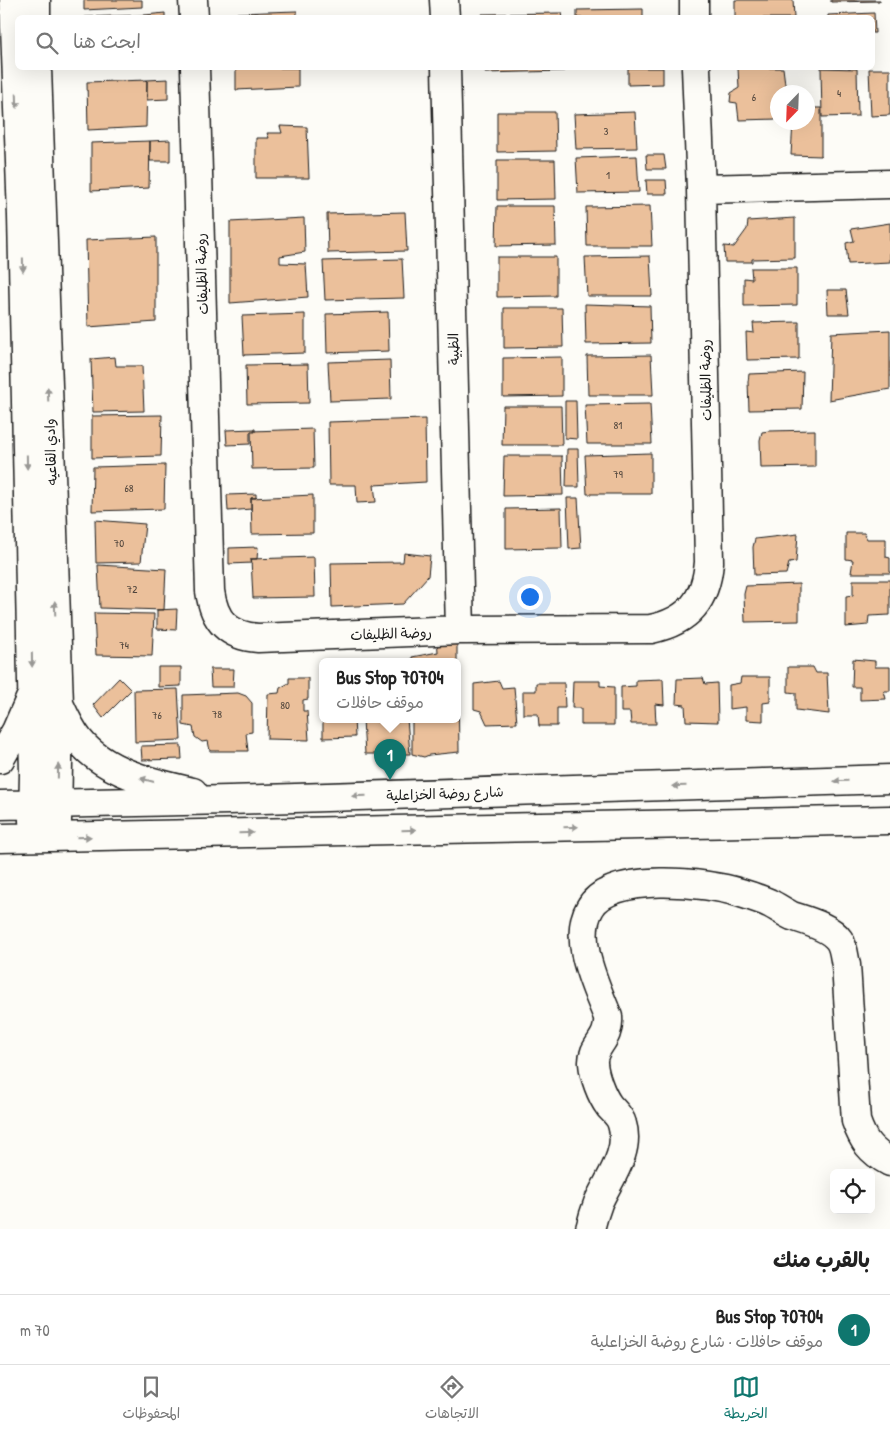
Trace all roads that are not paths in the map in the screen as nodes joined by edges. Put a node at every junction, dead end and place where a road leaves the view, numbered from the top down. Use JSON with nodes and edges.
{"nodes":[{"id":1,"x":14,"y":0,"type":"edge"},
{"id":2,"x":36,"y":0,"type":"edge"},
{"id":3,"x":193,"y":0,"type":"edge"},
{"id":4,"x":444,"y":0,"type":"edge"},
{"id":5,"x":694,"y":0,"type":"edge"},
{"id":6,"x":36,"y":15,"type":"edge"},
{"id":7,"x":194,"y":15,"type":"edge"},
{"id":8,"x":445,"y":15,"type":"edge"},
{"id":9,"x":694,"y":15,"type":"edge"},
{"id":10,"x":15,"y":29,"type":"edge"},
{"id":11,"x":16,"y":70,"type":"edge"},
{"id":12,"x":37,"y":70,"type":"edge"},
{"id":13,"x":195,"y":70,"type":"edge"},
{"id":14,"x":446,"y":70,"type":"edge"},
{"id":15,"x":696,"y":70,"type":"edge"},
{"id":16,"x":890,"y":184,"type":"edge"},
{"id":17,"x":701,"y":188,"type":"junction"},
{"id":18,"x":21,"y":203,"type":"edge"},
{"id":19,"x":460,"y":630,"type":"junction"},
{"id":20,"x":32,"y":693,"type":"junction"},
{"id":21,"x":59,"y":704,"type":"junction"},
{"id":22,"x":0,"y":759,"type":"edge"},
{"id":23,"x":890,"y":780,"type":"edge"},
{"id":24,"x":229,"y":800,"type":"junction"},
{"id":25,"x":45,"y":803,"type":"junction"},
{"id":26,"x":0,"y":805,"type":"edge"},
{"id":27,"x":890,"y":820,"type":"edge"},
{"id":28,"x":45,"y":837,"type":"junction"},
{"id":29,"x":0,"y":838,"type":"edge"},
{"id":30,"x":890,"y":1162,"type":"edge"},
{"id":31,"x":590,"y":1229,"type":"edge"}],
"edges":[{"from":1,"to":10,"type":"street","name":"وادي القاعيه","one_way":true},
{"from":2,"to":6,"type":"street"},
{"from":3,"to":7,"type":"street"},
{"from":4,"to":8,"type":"street"},
{"from":5,"to":9,"type":"street"},
{"from":11,"to":18,"type":"street","name":"وادي القاعيه","one_way":true},
{"from":12,"to":18,"type":"street","name":"وادي القاعيه"},
{"from":13,"to":19,"type":"street","name":"روضة الظليفات"},
{"from":14,"to":19,"type":"street","name":"الظبية"},
{"from":15,"to":17,"type":"street","name":"روضة الظليفات"},
{"from":16,"to":17,"type":"street"},
{"from":17,"to":19,"type":"street","name":"روضة الظليفات"},
{"from":18,"to":20,"type":"street","name":"وادي القاعيه","one_way":true},
{"from":21,"to":18,"type":"street","name":"وادي القاعيه","one_way":true},
{"from":20,"to":22,"type":"street","name":"وادي القاعيه"},
{"from":20,"to":25,"type":"street","name":"وادي القاعيه"},
{"from":24,"to":21,"type":"street","one_way":true},
{"from":25,"to":21,"type":"street","name":"وادي القاعيه","one_way":true},
{"from":23,"to":24,"type":"street","name":"شارع روضة الخزاعلية","one_way":true},
{"from":24,"to":25,"type":"street","name":"شارع روضة الخزاعلية"},
{"from":25,"to":26,"type":"street","name":"شارع روضة الخزاعلية"},
{"from":25,"to":28,"type":"street","name":"وادي القاعيه"},
{"from":28,"to":27,"type":"street","one_way":true},
{"from":28,"to":29,"type":"street"},
{"from":30,"to":31,"type":"street"}]}
